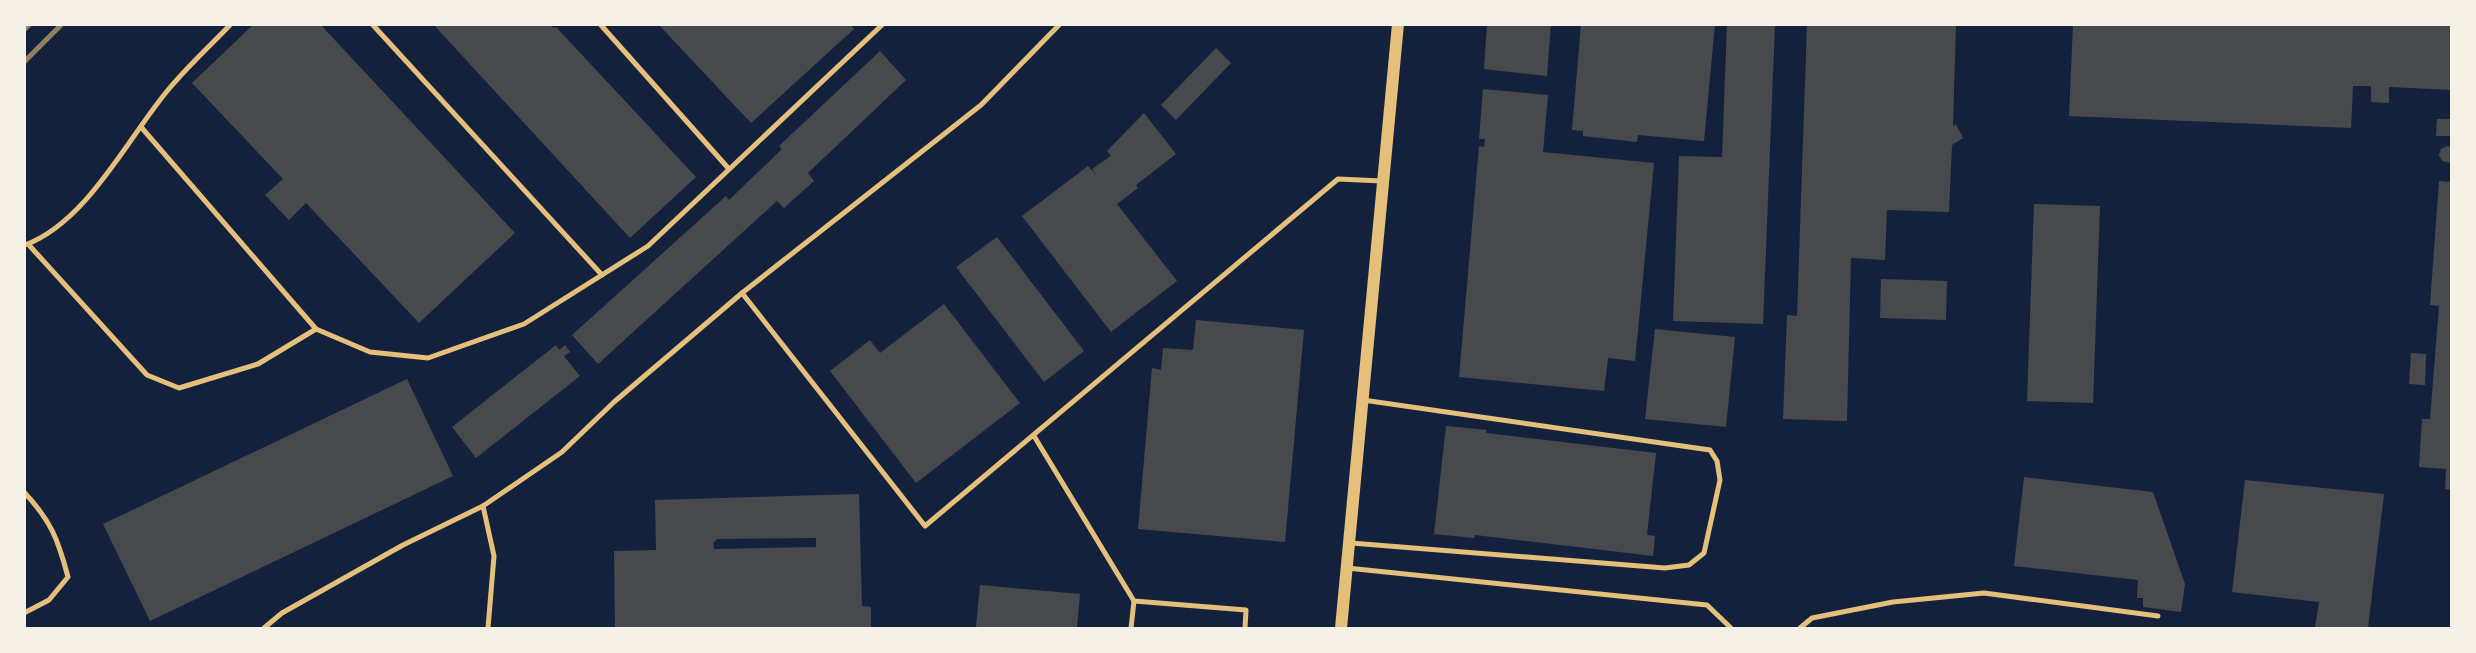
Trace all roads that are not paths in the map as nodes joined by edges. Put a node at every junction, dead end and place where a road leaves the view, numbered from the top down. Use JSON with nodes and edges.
{"nodes":[{"id":1,"x":231,"y":24,"type":"edge"},
{"id":2,"x":372,"y":24,"type":"edge"},
{"id":3,"x":600,"y":24,"type":"edge"},
{"id":4,"x":883,"y":24,"type":"edge"},
{"id":5,"x":1060,"y":24,"type":"edge"},
{"id":6,"x":1398,"y":24,"type":"edge"},
{"id":7,"x":141,"y":127,"type":"junction"},
{"id":8,"x":729,"y":169,"type":"junction"},
{"id":9,"x":1382,"y":181,"type":"junction"},
{"id":10,"x":26,"y":244,"type":"edge"},
{"id":11,"x":602,"y":275,"type":"junction"},
{"id":12,"x":742,"y":293,"type":"junction"},
{"id":13,"x":316,"y":329,"type":"junction"},
{"id":14,"x":1363,"y":400,"type":"junction"},
{"id":15,"x":1034,"y":436,"type":"junction"},
{"id":16,"x":24,"y":492,"type":"edge"},
{"id":17,"x":483,"y":506,"type":"junction"},
{"id":18,"x":1350,"y":543,"type":"junction"},
{"id":19,"x":1348,"y":568,"type":"junction"},
{"id":20,"x":1134,"y":601,"type":"junction"},
{"id":21,"x":24,"y":613,"type":"edge"},
{"id":22,"x":2158,"y":616,"type":"dead end"},
{"id":23,"x":264,"y":628,"type":"edge"},
{"id":24,"x":488,"y":628,"type":"edge"},
{"id":25,"x":1132,"y":628,"type":"edge"},
{"id":26,"x":1245,"y":628,"type":"edge"},
{"id":27,"x":1342,"y":628,"type":"edge"},
{"id":28,"x":1731,"y":628,"type":"edge"},
{"id":29,"x":1800,"y":628,"type":"edge"}],
"edges":[{"from":1,"to":7,"type":"lane"},
{"from":2,"to":11,"type":"lane"},
{"from":3,"to":8,"type":"lane"},
{"from":4,"to":8,"type":"lane"},
{"from":5,"to":12,"type":"lane"},
{"from":6,"to":9,"type":"street"},
{"from":7,"to":10,"type":"lane"},
{"from":7,"to":13,"type":"lane"},
{"from":8,"to":11,"type":"lane"},
{"from":9,"to":14,"type":"street"},
{"from":9,"to":15,"type":"lane"},
{"from":10,"to":13,"type":"lane"},
{"from":11,"to":13,"type":"lane"},
{"from":12,"to":15,"type":"lane"},
{"from":12,"to":17,"type":"lane"},
{"from":14,"to":18,"type":"street"},
{"from":14,"to":18,"type":"lane"},
{"from":15,"to":20,"type":"lane"},
{"from":16,"to":21,"type":"lane"},
{"from":17,"to":23,"type":"lane"},
{"from":17,"to":24,"type":"lane"},
{"from":18,"to":19,"type":"street"},
{"from":19,"to":27,"type":"street"},
{"from":19,"to":28,"type":"lane"},
{"from":20,"to":25,"type":"lane"},
{"from":20,"to":26,"type":"lane"},
{"from":22,"to":29,"type":"lane"}]}
